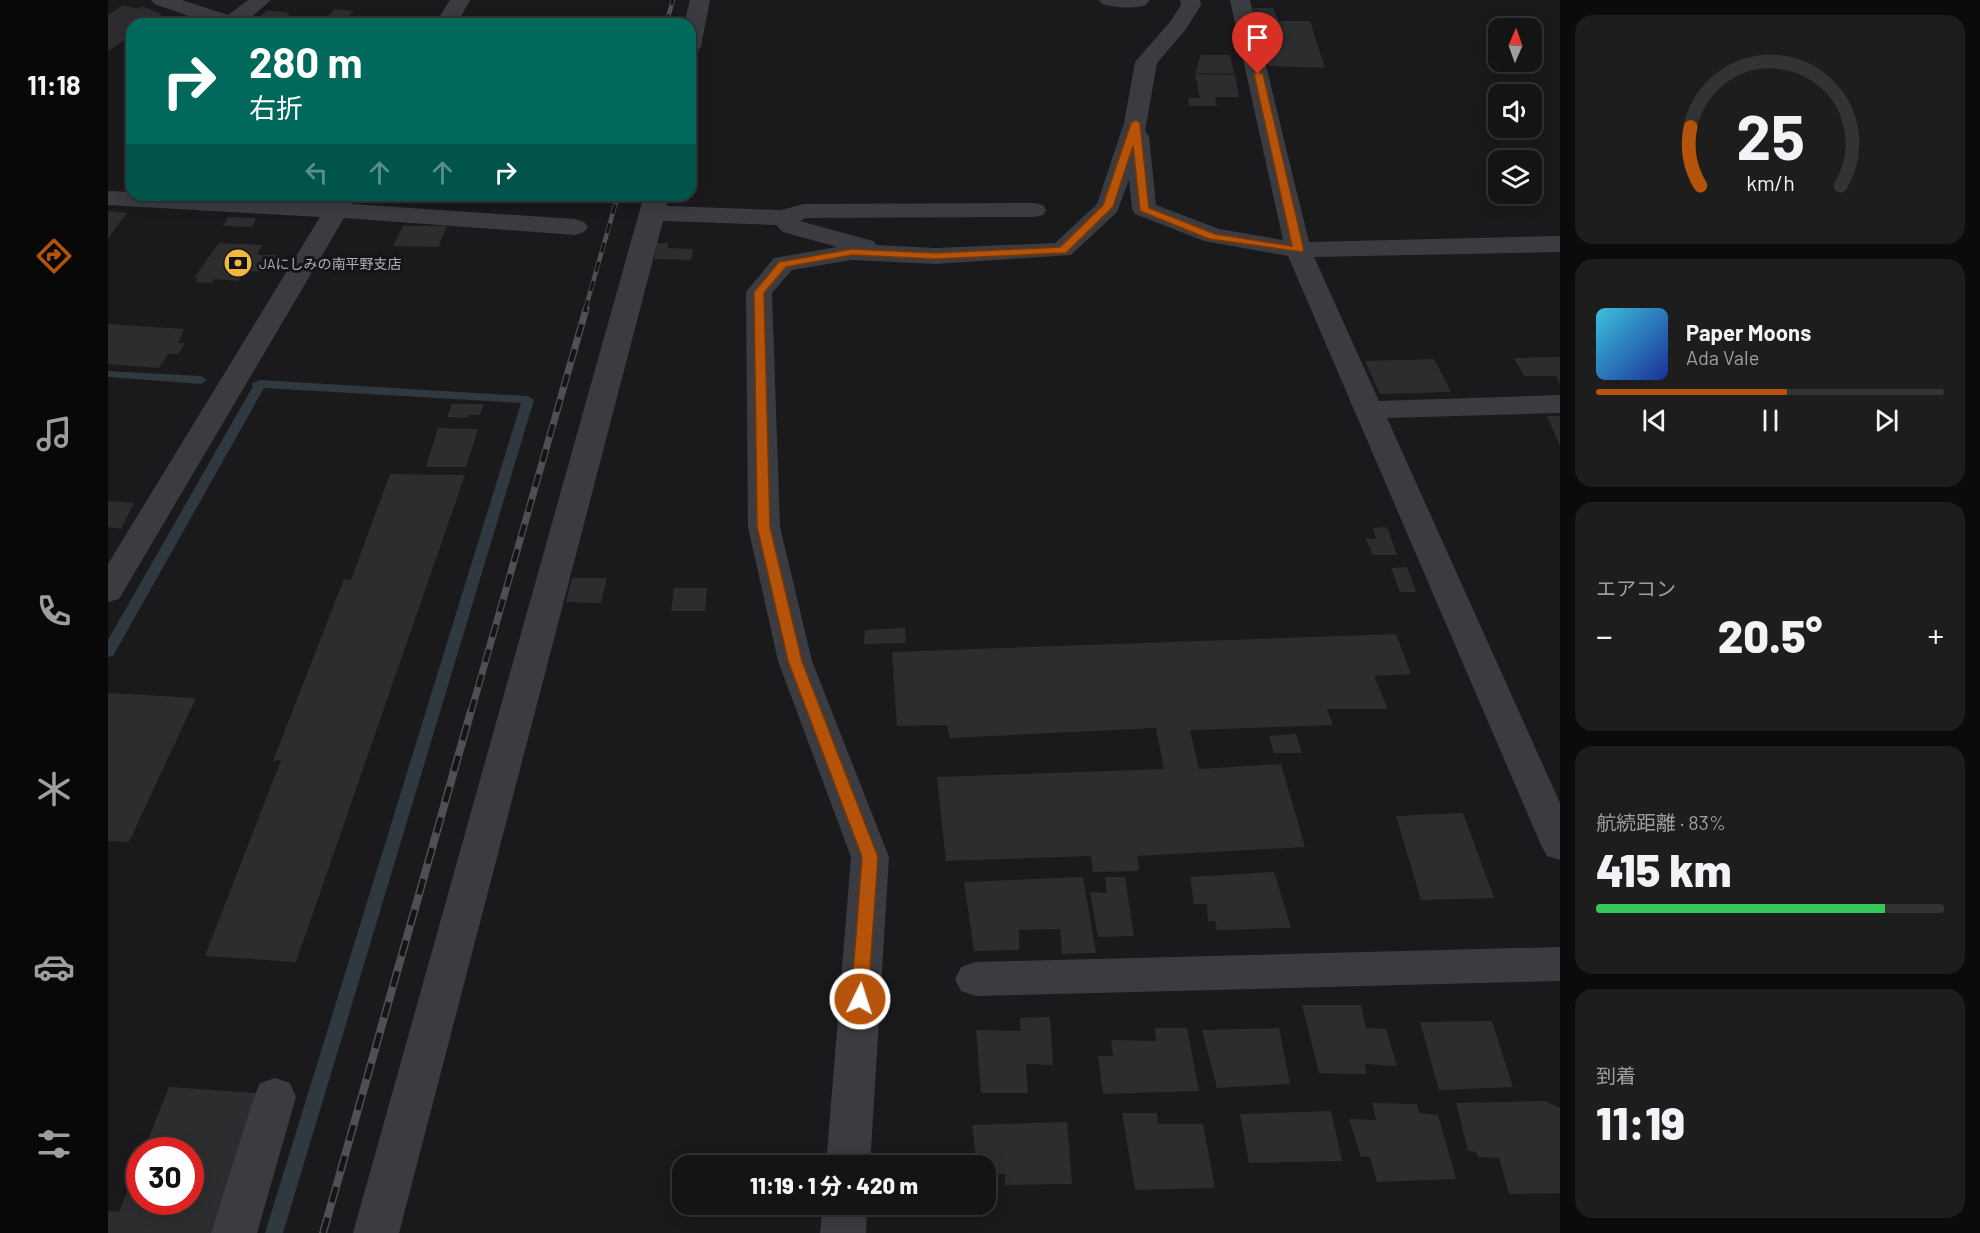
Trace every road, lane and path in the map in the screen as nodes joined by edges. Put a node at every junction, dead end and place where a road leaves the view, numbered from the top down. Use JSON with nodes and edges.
{"nodes":[{"id":1,"x":161,"y":0,"type":"edge"},
{"id":2,"x":261,"y":0,"type":"edge"},
{"id":3,"x":460,"y":0,"type":"edge"},
{"id":4,"x":700,"y":0,"type":"edge"},
{"id":5,"x":1109,"y":0,"type":"edge"},
{"id":6,"x":1190,"y":0,"type":"edge"},
{"id":7,"x":1240,"y":0,"type":"edge"},
{"id":8,"x":1139,"y":1,"type":"edge"},
{"id":9,"x":214,"y":18,"type":"edge"},
{"id":10,"x":239,"y":18,"type":"edge"},
{"id":11,"x":450,"y":18,"type":"edge"},
{"id":12,"x":696,"y":18,"type":"edge"},
{"id":13,"x":1136,"y":123,"type":"junction"},
{"id":14,"x":108,"y":198,"type":"edge"},
{"id":15,"x":126,"y":198,"type":"edge"},
{"id":16,"x":283,"y":201,"type":"edge"},
{"id":17,"x":341,"y":202,"type":"edge"},
{"id":18,"x":655,"y":204,"type":"edge"},
{"id":19,"x":1034,"y":210,"type":"dead end"},
{"id":20,"x":783,"y":218,"type":"junction"},
{"id":21,"x":575,"y":227,"type":"dead end"},
{"id":22,"x":1560,"y":244,"type":"edge"},
{"id":23,"x":1298,"y":250,"type":"junction"},
{"id":24,"x":892,"y":253,"type":"junction"},
{"id":25,"x":1560,"y":404,"type":"edge"},
{"id":26,"x":1370,"y":410,"type":"junction"},
{"id":27,"x":109,"y":588,"type":"edge"},
{"id":28,"x":1560,"y":845,"type":"edge"},
{"id":29,"x":1560,"y":964,"type":"edge"},
{"id":30,"x":975,"y":979,"type":"dead end"},
{"id":31,"x":275,"y":1097,"type":"dead end"},
{"id":32,"x":849,"y":1155,"type":"edge"},
{"id":33,"x":844,"y":1215,"type":"edge"},
{"id":34,"x":234,"y":1233,"type":"edge"},
{"id":35,"x":376,"y":1233,"type":"edge"},
{"id":36,"x":843,"y":1233,"type":"edge"}],
"edges":[{"from":1,"to":9,"type":"street"},
{"from":2,"to":10,"type":"street"},
{"from":3,"to":11,"type":"street"},
{"from":4,"to":12,"type":"street"},
{"from":5,"to":8,"type":"street"},
{"from":6,"to":13,"type":"street"},
{"from":7,"to":23,"type":"street"},
{"from":13,"to":23,"type":"street"},
{"from":13,"to":24,"type":"street"},
{"from":14,"to":15,"type":"street"},
{"from":16,"to":17,"type":"street"},
{"from":17,"to":21,"type":"street"},
{"from":17,"to":27,"type":"street"},
{"from":18,"to":20,"type":"street"},
{"from":18,"to":35,"type":"street"},
{"from":19,"to":20,"type":"street"},
{"from":20,"to":24,"type":"street"},
{"from":22,"to":23,"type":"street"},
{"from":23,"to":26,"type":"street"},
{"from":24,"to":32,"type":"street"},
{"from":25,"to":26,"type":"street"},
{"from":26,"to":28,"type":"street"},
{"from":29,"to":30,"type":"street"},
{"from":31,"to":34,"type":"street"},
{"from":33,"to":36,"type":"street"}]}
